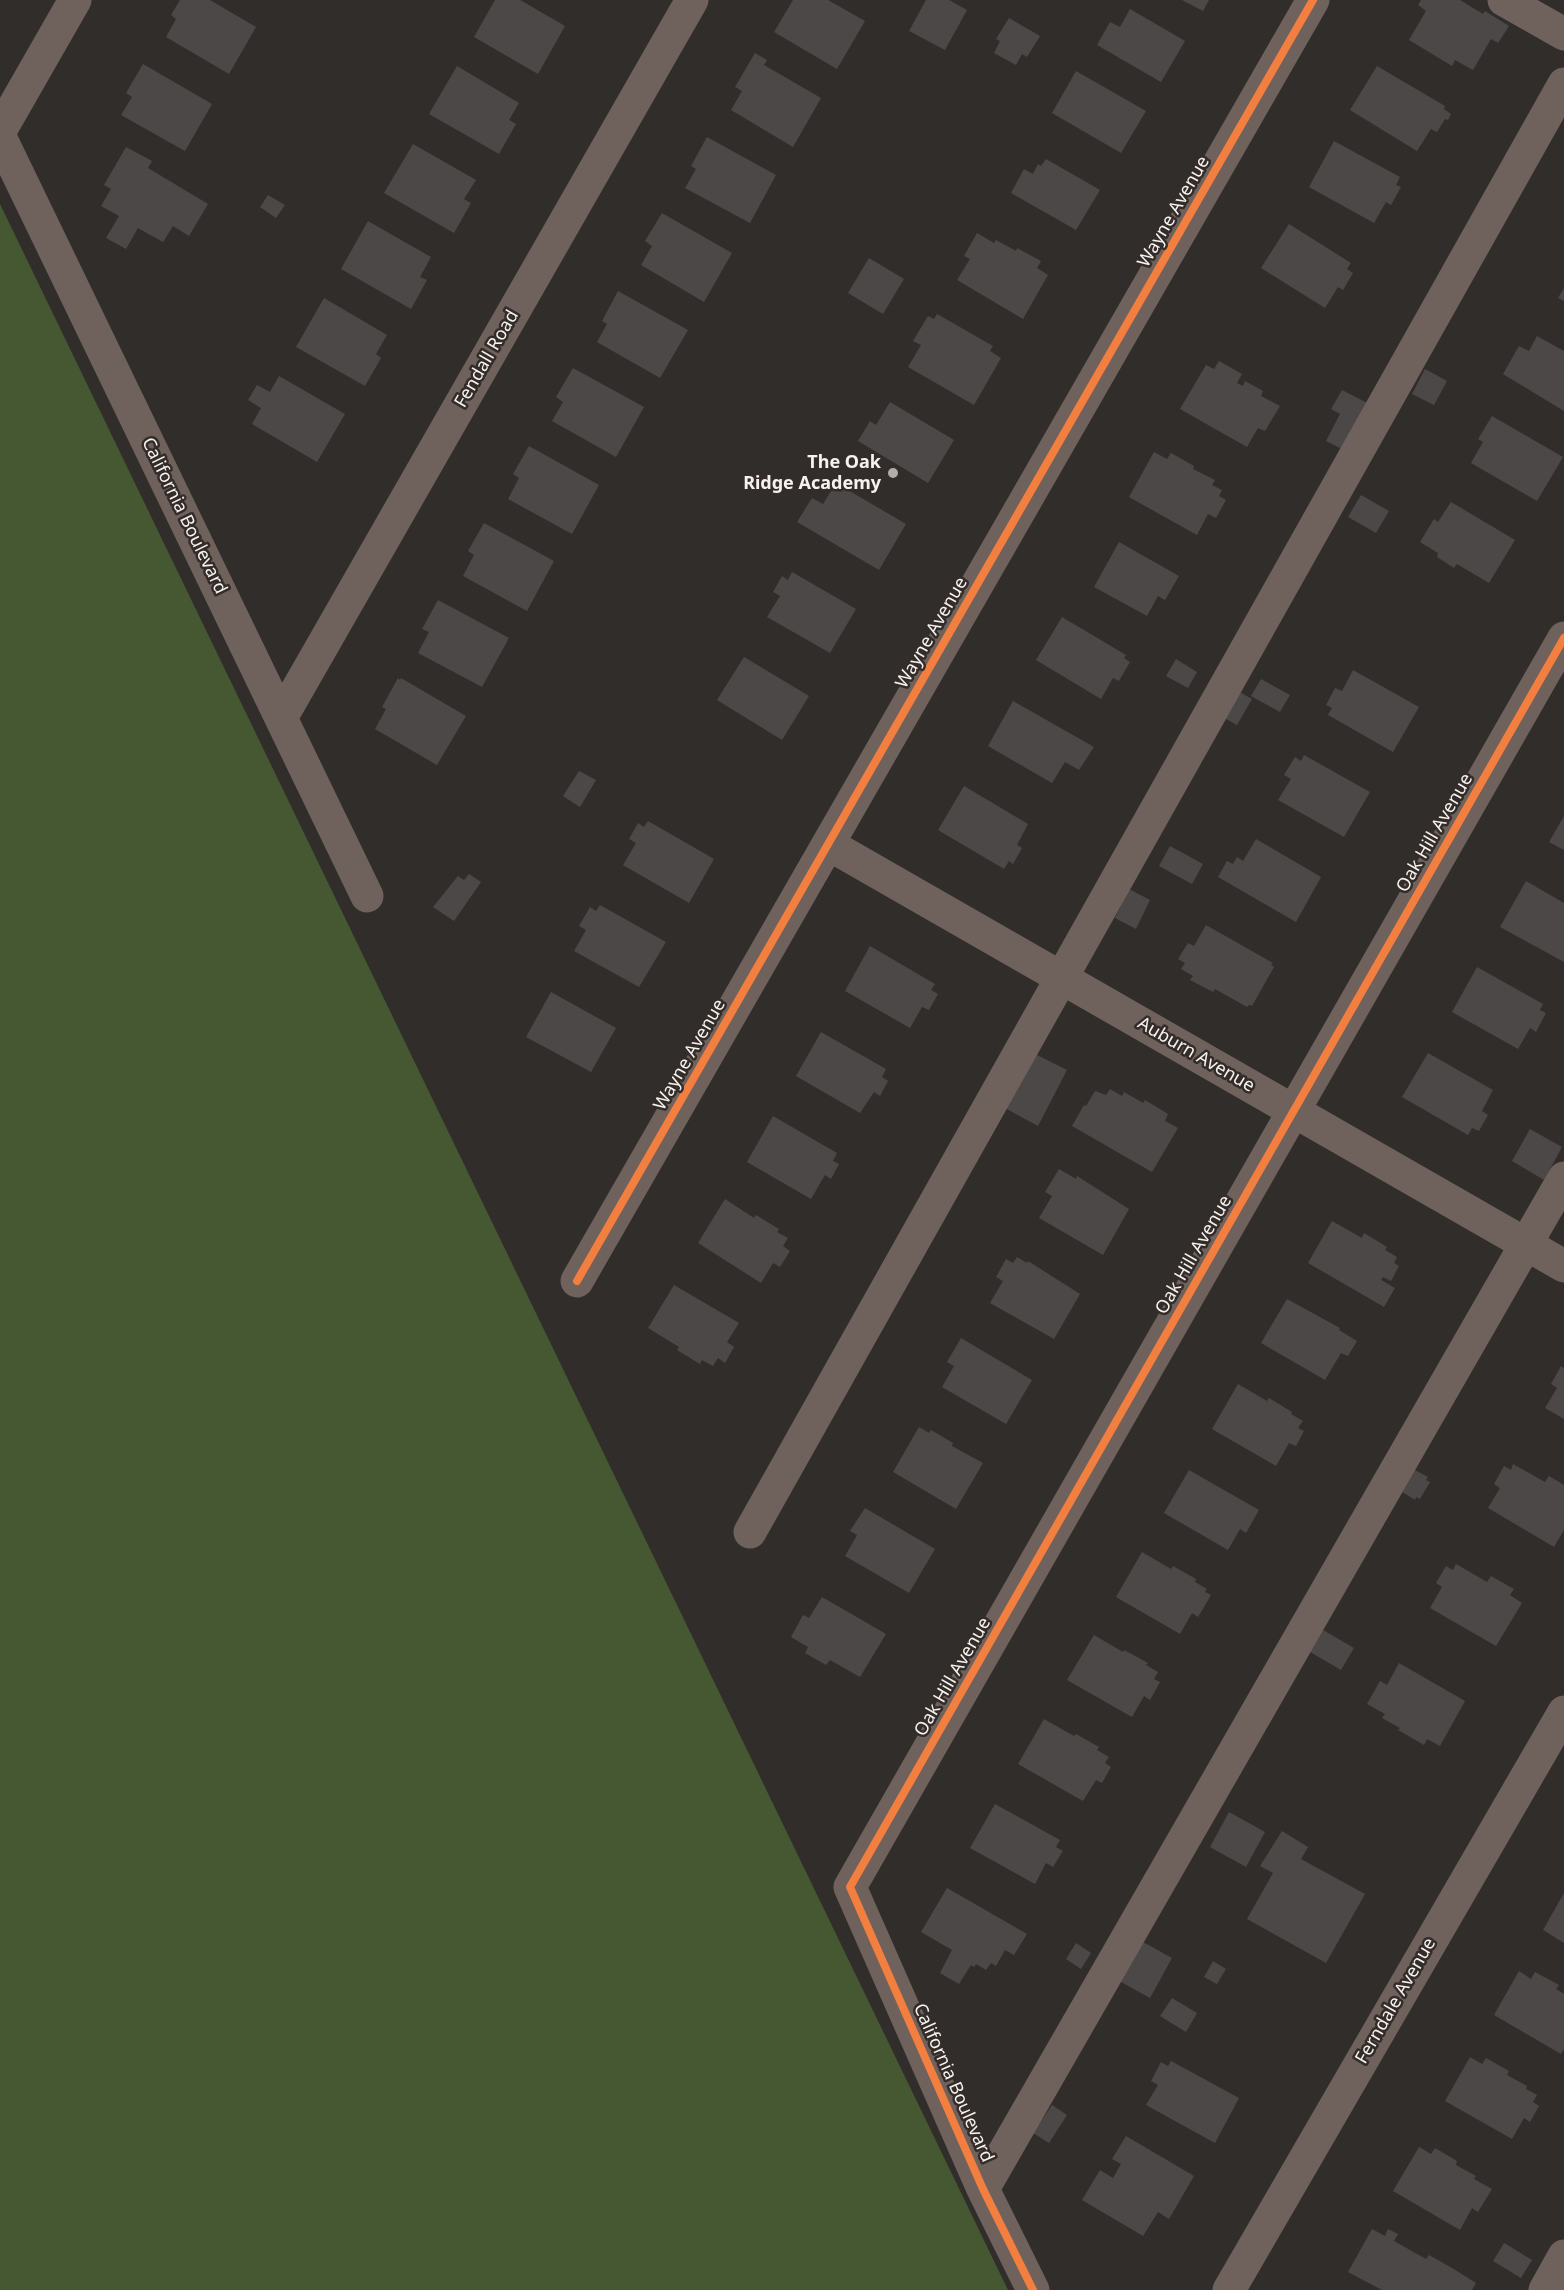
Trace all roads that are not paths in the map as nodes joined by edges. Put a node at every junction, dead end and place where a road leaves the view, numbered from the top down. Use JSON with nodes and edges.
{"nodes":[{"id":1,"x":75,"y":0,"type":"edge"},
{"id":2,"x":692,"y":0,"type":"edge"},
{"id":3,"x":1312,"y":0,"type":"edge"},
{"id":4,"x":1504,"y":0,"type":"edge"},
{"id":5,"x":1564,"y":34,"type":"edge"},
{"id":6,"x":1564,"y":84,"type":"edge"},
{"id":7,"x":0,"y":131,"type":"edge"},
{"id":8,"x":0,"y":137,"type":"edge"},
{"id":9,"x":1564,"y":638,"type":"edge"},
{"id":10,"x":281,"y":718,"type":"junction"},
{"id":11,"x":828,"y":844,"type":"junction"},
{"id":12,"x":368,"y":896,"type":"dead end"},
{"id":13,"x":1061,"y":978,"type":"junction"},
{"id":14,"x":1293,"y":1111,"type":"junction"},
{"id":15,"x":1564,"y":1178,"type":"edge"},
{"id":16,"x":1526,"y":1244,"type":"junction"},
{"id":17,"x":1564,"y":1266,"type":"edge"},
{"id":18,"x":577,"y":1281,"type":"dead end"},
{"id":19,"x":750,"y":1532,"type":"dead end"},
{"id":20,"x":1564,"y":1712,"type":"edge"},
{"id":21,"x":850,"y":1887,"type":"joint"},
{"id":22,"x":983,"y":2189,"type":"junction"},
{"id":23,"x":1564,"y":2256,"type":"edge"},
{"id":24,"x":1033,"y":2290,"type":"edge"},
{"id":25,"x":1229,"y":2290,"type":"edge"},
{"id":26,"x":1545,"y":2290,"type":"edge"}],
"edges":[{"from":1,"to":7,"type":"street"},
{"from":2,"to":10,"type":"street","name":"Fendall Road"},
{"from":3,"to":11,"type":"street","name":"Wayne Avenue"},
{"from":4,"to":5,"type":"street"},
{"from":6,"to":13,"type":"street"},
{"from":8,"to":10,"type":"street","name":"California Boulevard"},
{"from":9,"to":14,"type":"street","name":"Oak Hill Avenue"},
{"from":10,"to":12,"type":"street","name":"California Boulevard"},
{"from":11,"to":13,"type":"street","name":"Auburn Avenue"},
{"from":11,"to":18,"type":"street","name":"Wayne Avenue"},
{"from":13,"to":14,"type":"street","name":"Auburn Avenue"},
{"from":13,"to":19,"type":"street"},
{"from":14,"to":16,"type":"street","name":"Auburn Avenue"},
{"from":14,"to":21,"type":"street","name":"Oak Hill Avenue"},
{"from":15,"to":16,"type":"street"},
{"from":16,"to":17,"type":"street","name":"Auburn Avenue"},
{"from":16,"to":22,"type":"street"},
{"from":20,"to":25,"type":"street","name":"Ferndale Avenue"},
{"from":21,"to":22,"type":"street","name":"California Boulevard"},
{"from":22,"to":24,"type":"street","name":"California Boulevard"},
{"from":23,"to":26,"type":"street"}]}
